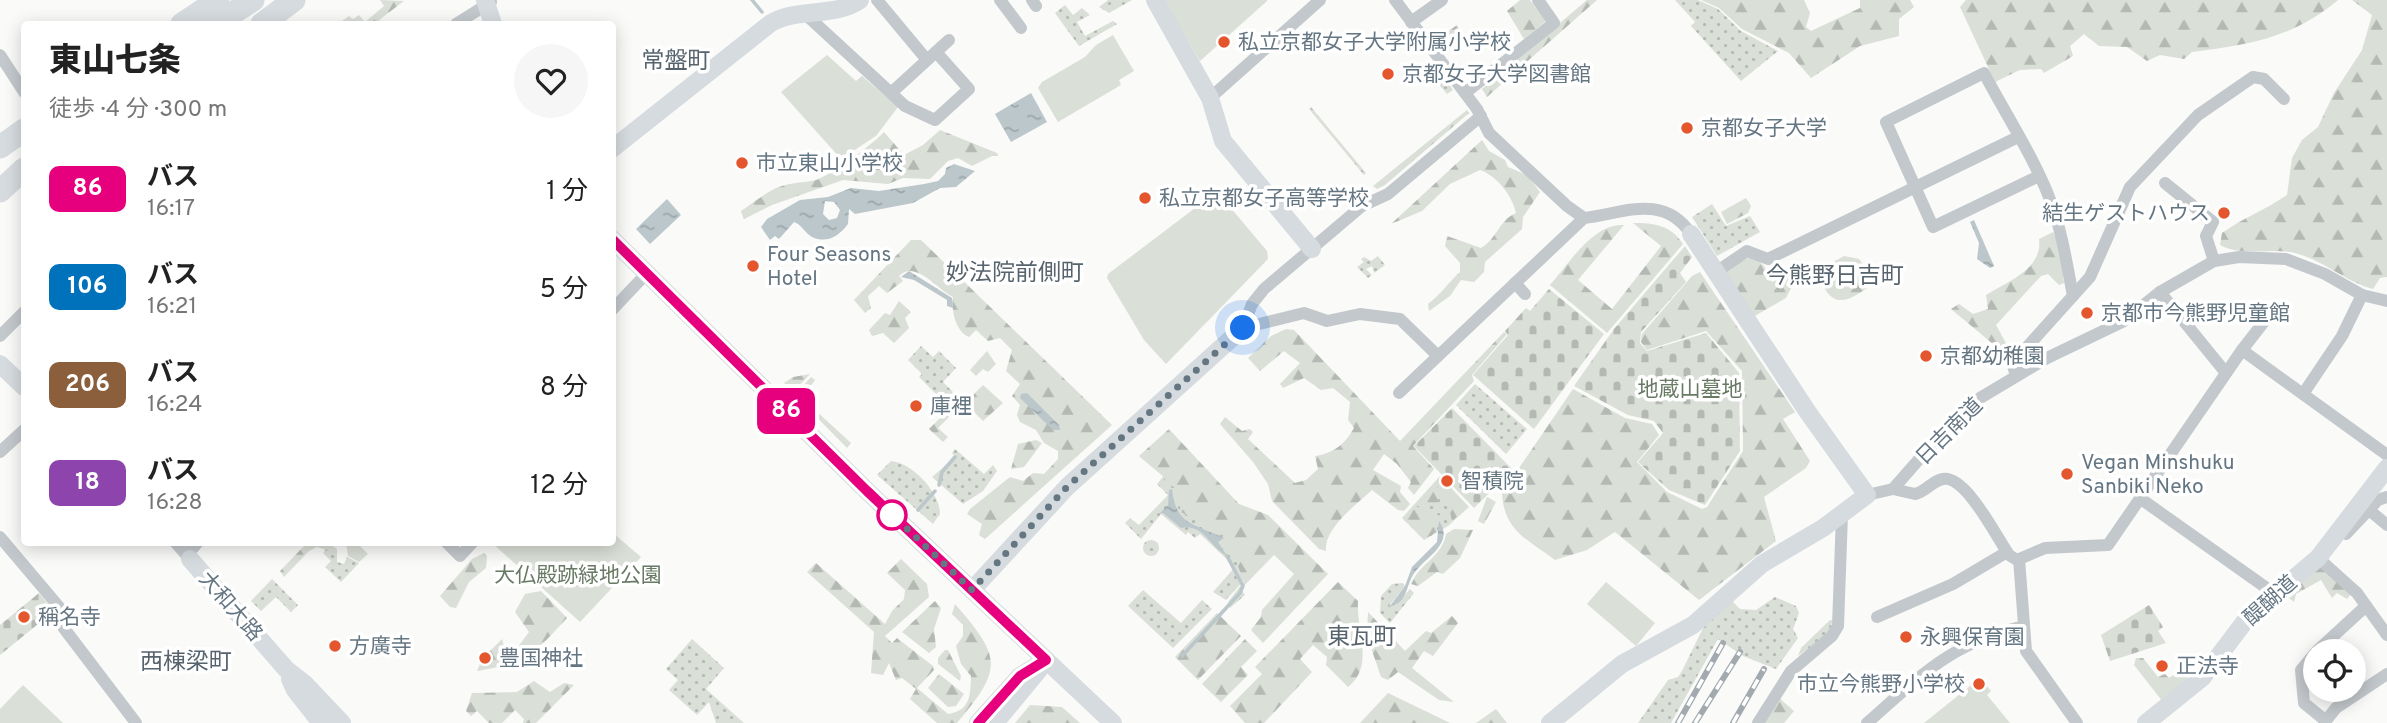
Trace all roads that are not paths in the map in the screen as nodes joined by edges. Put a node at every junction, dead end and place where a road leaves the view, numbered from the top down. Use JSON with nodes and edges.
{"nodes":[{"id":1,"x":253,"y":0,"type":"edge"},
{"id":2,"x":294,"y":0,"type":"edge"},
{"id":3,"x":860,"y":0,"type":"edge"},
{"id":4,"x":877,"y":0,"type":"edge"},
{"id":5,"x":1000,"y":0,"type":"edge"},
{"id":6,"x":1155,"y":0,"type":"edge"},
{"id":7,"x":1320,"y":0,"type":"edge"},
{"id":8,"x":1395,"y":0,"type":"edge"},
{"id":9,"x":1442,"y":0,"type":"edge"},
{"id":10,"x":1538,"y":0,"type":"edge"},
{"id":11,"x":489,"y":1,"type":"edge"},
{"id":12,"x":218,"y":7,"type":"edge"},
{"id":13,"x":803,"y":12,"type":"junction"},
{"id":14,"x":268,"y":17,"type":"edge"},
{"id":15,"x":188,"y":21,"type":"edge"},
{"id":16,"x":246,"y":21,"type":"edge"},
{"id":17,"x":460,"y":21,"type":"edge"},
{"id":18,"x":492,"y":21,"type":"edge"},
{"id":19,"x":1411,"y":22,"type":"junction"},
{"id":20,"x":1021,"y":28,"type":"dead end"},
{"id":21,"x":949,"y":40,"type":"dead end"},
{"id":22,"x":0,"y":55,"type":"edge"},
{"id":23,"x":931,"y":56,"type":"junction"},
{"id":24,"x":21,"y":87,"type":"edge"},
{"id":25,"x":891,"y":93,"type":"junction"},
{"id":26,"x":1465,"y":93,"type":"junction"},
{"id":27,"x":1210,"y":98,"type":"junction"},
{"id":28,"x":2284,"y":99,"type":"dead end"},
{"id":29,"x":1481,"y":116,"type":"junction"},
{"id":30,"x":21,"y":132,"type":"edge"},
{"id":31,"x":2018,"y":137,"type":"junction"},
{"id":32,"x":616,"y":146,"type":"edge"},
{"id":33,"x":0,"y":147,"type":"edge"},
{"id":34,"x":21,"y":155,"type":"edge"},
{"id":35,"x":0,"y":169,"type":"edge"},
{"id":36,"x":21,"y":172,"type":"edge"},
{"id":37,"x":2039,"y":176,"type":"junction"},
{"id":38,"x":2165,"y":183,"type":"dead end"},
{"id":39,"x":1915,"y":187,"type":"junction"},
{"id":40,"x":21,"y":189,"type":"edge"},
{"id":41,"x":0,"y":191,"type":"edge"},
{"id":42,"x":0,"y":202,"type":"edge"},
{"id":43,"x":1584,"y":218,"type":"junction"},
{"id":44,"x":1691,"y":234,"type":"joint"},
{"id":45,"x":616,"y":243,"type":"edge"},
{"id":46,"x":1312,"y":249,"type":"junction"},
{"id":47,"x":2214,"y":261,"type":"junction"},
{"id":48,"x":1716,"y":272,"type":"junction"},
{"id":49,"x":647,"y":273,"type":"junction"},
{"id":50,"x":1515,"y":283,"type":"junction"},
{"id":51,"x":2160,"y":292,"type":"junction"},
{"id":52,"x":1525,"y":294,"type":"dead end"},
{"id":53,"x":2362,"y":295,"type":"junction"},
{"id":54,"x":2073,"y":296,"type":"junction"},
{"id":55,"x":2387,"y":301,"type":"edge"},
{"id":56,"x":616,"y":306,"type":"edge"},
{"id":57,"x":2270,"y":314,"type":"dead end"},
{"id":58,"x":21,"y":315,"type":"edge"},
{"id":59,"x":1243,"y":328,"type":"junction"},
{"id":60,"x":0,"y":335,"type":"edge"},
{"id":61,"x":2242,"y":350,"type":"junction"},
{"id":62,"x":1438,"y":356,"type":"junction"},
{"id":63,"x":0,"y":364,"type":"edge"},
{"id":64,"x":2225,"y":373,"type":"junction"},
{"id":65,"x":2016,"y":375,"type":"junction"},
{"id":66,"x":21,"y":384,"type":"edge"},
{"id":67,"x":1399,"y":393,"type":"dead end"},
{"id":68,"x":2303,"y":394,"type":"junction"},
{"id":69,"x":21,"y":433,"type":"edge"},
{"id":70,"x":0,"y":452,"type":"edge"},
{"id":71,"x":2387,"y":455,"type":"edge"},
{"id":72,"x":2387,"y":468,"type":"edge"},
{"id":73,"x":1893,"y":489,"type":"junction"},
{"id":74,"x":1867,"y":495,"type":"junction"},
{"id":75,"x":2387,"y":497,"type":"edge"},
{"id":76,"x":2141,"y":499,"type":"junction"},
{"id":77,"x":2369,"y":510,"type":"junction"},
{"id":78,"x":1842,"y":514,"type":"junction"},
{"id":79,"x":2387,"y":525,"type":"edge"},
{"id":80,"x":0,"y":537,"type":"edge"},
{"id":81,"x":450,"y":546,"type":"edge"},
{"id":82,"x":469,"y":546,"type":"edge"},
{"id":83,"x":192,"y":552,"type":"edge"},
{"id":84,"x":2007,"y":552,"type":"junction"},
{"id":85,"x":2322,"y":552,"type":"junction"},
{"id":86,"x":2019,"y":559,"type":"junction"},
{"id":87,"x":2276,"y":594,"type":"junction"},
{"id":88,"x":978,"y":596,"type":"junction"},
{"id":89,"x":2366,"y":606,"type":"junction"},
{"id":90,"x":1877,"y":617,"type":"dead end"},
{"id":91,"x":2024,"y":626,"type":"junction"},
{"id":92,"x":2387,"y":635,"type":"edge"},
{"id":93,"x":2330,"y":639,"type":"edge"},
{"id":94,"x":1046,"y":660,"type":"junction"},
{"id":95,"x":2303,"y":668,"type":"edge"},
{"id":96,"x":286,"y":669,"type":"junction"},
{"id":97,"x":2387,"y":674,"type":"edge"},
{"id":98,"x":2303,"y":692,"type":"edge"},
{"id":99,"x":2304,"y":702,"type":"edge"},
{"id":100,"x":2325,"y":722,"type":"edge"},
{"id":101,"x":136,"y":723,"type":"edge"},
{"id":102,"x":321,"y":723,"type":"edge"},
{"id":103,"x":342,"y":723,"type":"edge"},
{"id":104,"x":978,"y":723,"type":"edge"},
{"id":105,"x":995,"y":723,"type":"edge"},
{"id":106,"x":1113,"y":723,"type":"edge"},
{"id":107,"x":1550,"y":723,"type":"edge"},
{"id":108,"x":1758,"y":723,"type":"edge"},
{"id":109,"x":1867,"y":723,"type":"edge"},
{"id":110,"x":2077,"y":723,"type":"edge"},
{"id":111,"x":2146,"y":723,"type":"edge"}],
"edges":[{"from":1,"to":12,"type":"highway"},
{"from":2,"to":14,"type":"highway"},
{"from":3,"to":13,"type":"street"},
{"from":4,"to":23,"type":"street"},
{"from":5,"to":20,"type":"street"},
{"from":6,"to":27,"type":"street"},
{"from":7,"to":27,"type":"street"},
{"from":8,"to":19,"type":"street"},
{"from":9,"to":19,"type":"street"},
{"from":10,"to":26,"type":"street"},
{"from":11,"to":17,"type":"street"},
{"from":11,"to":18,"type":"street"},
{"from":12,"to":15,"type":"highway"},
{"from":13,"to":25,"type":"street"},
{"from":13,"to":32,"type":"street"},
{"from":14,"to":16,"type":"highway"},
{"from":19,"to":26,"type":"street"},
{"from":21,"to":23,"type":"street"},
{"from":22,"to":24,"type":"street"},
{"from":23,"to":25,"type":"street"},
{"from":23,"to":25,"type":"street"},
{"from":26,"to":29,"type":"street"},
{"from":27,"to":46,"type":"street"},
{"from":28,"to":54,"type":"street"},
{"from":29,"to":43,"type":"street"},
{"from":29,"to":46,"type":"street"},
{"from":30,"to":33,"type":"highway"},
{"from":31,"to":37,"type":"street"},
{"from":31,"to":39,"type":"street"},
{"from":31,"to":39,"type":"street"},
{"from":34,"to":35,"type":"highway"},
{"from":36,"to":41,"type":"highway"},
{"from":37,"to":39,"type":"street"},
{"from":37,"to":54,"type":"street"},
{"from":38,"to":47,"type":"street"},
{"from":39,"to":48,"type":"street"},
{"from":40,"to":42,"type":"highway"},
{"from":43,"to":44,"type":"street"},
{"from":43,"to":50,"type":"street"},
{"from":44,"to":48,"type":"street"},
{"from":45,"to":49,"type":"street"},
{"from":46,"to":59,"type":"street"},
{"from":47,"to":51,"type":"street","name":"日吉南道"},
{"from":47,"to":53,"type":"street","name":"日吉南道"},
{"from":48,"to":74,"type":"street"},
{"from":49,"to":56,"type":"street"},
{"from":49,"to":88,"type":"street"},
{"from":50,"to":52,"type":"street"},
{"from":50,"to":62,"type":"street"},
{"from":51,"to":64,"type":"street"},
{"from":51,"to":65,"type":"street","name":"日吉南道"},
{"from":53,"to":55,"type":"street","name":"日吉南道"},
{"from":53,"to":68,"type":"street"},
{"from":54,"to":65,"type":"street"},
{"from":57,"to":61,"type":"street"},
{"from":58,"to":60,"type":"street"},
{"from":59,"to":62,"type":"street"},
{"from":59,"to":88,"type":"street"},
{"from":61,"to":64,"type":"street"},
{"from":61,"to":68,"type":"street"},
{"from":62,"to":67,"type":"street"},
{"from":63,"to":66,"type":"street"},
{"from":64,"to":76,"type":"street"},
{"from":65,"to":73,"type":"street","name":"日吉南道"},
{"from":68,"to":71,"type":"street"},
{"from":69,"to":70,"type":"street"},
{"from":72,"to":85,"type":"street","name":"醍醐道"},
{"from":73,"to":74,"type":"street"},
{"from":73,"to":84,"type":"street"},
{"from":74,"to":78,"type":"street"},
{"from":75,"to":77,"type":"street"},
{"from":76,"to":86,"type":"street"},
{"from":76,"to":87,"type":"street"},
{"from":77,"to":79,"type":"street"},
{"from":77,"to":85,"type":"street"},
{"from":78,"to":107,"type":"street"},
{"from":78,"to":108,"type":"street"},
{"from":80,"to":101,"type":"street"},
{"from":81,"to":82,"type":"street"},
{"from":83,"to":96,"type":"street","name":"大和大路"},
{"from":84,"to":86,"type":"street"},
{"from":84,"to":90,"type":"street"},
{"from":85,"to":87,"type":"street","name":"醍醐道"},
{"from":85,"to":89,"type":"street"},
{"from":86,"to":91,"type":"street"},
{"from":87,"to":111,"type":"street","name":"醍醐道"},
{"from":88,"to":94,"type":"street"},
{"from":89,"to":92,"type":"street"},
{"from":89,"to":93,"type":"street"},
{"from":91,"to":109,"type":"street"},
{"from":91,"to":110,"type":"street"},
{"from":94,"to":104,"type":"street"},
{"from":94,"to":105,"type":"street"},
{"from":94,"to":106,"type":"street"},
{"from":95,"to":98,"type":"street"},
{"from":96,"to":102,"type":"street"},
{"from":96,"to":103,"type":"street"},
{"from":97,"to":100,"type":"street"},
{"from":99,"to":100,"type":"street"}]}
